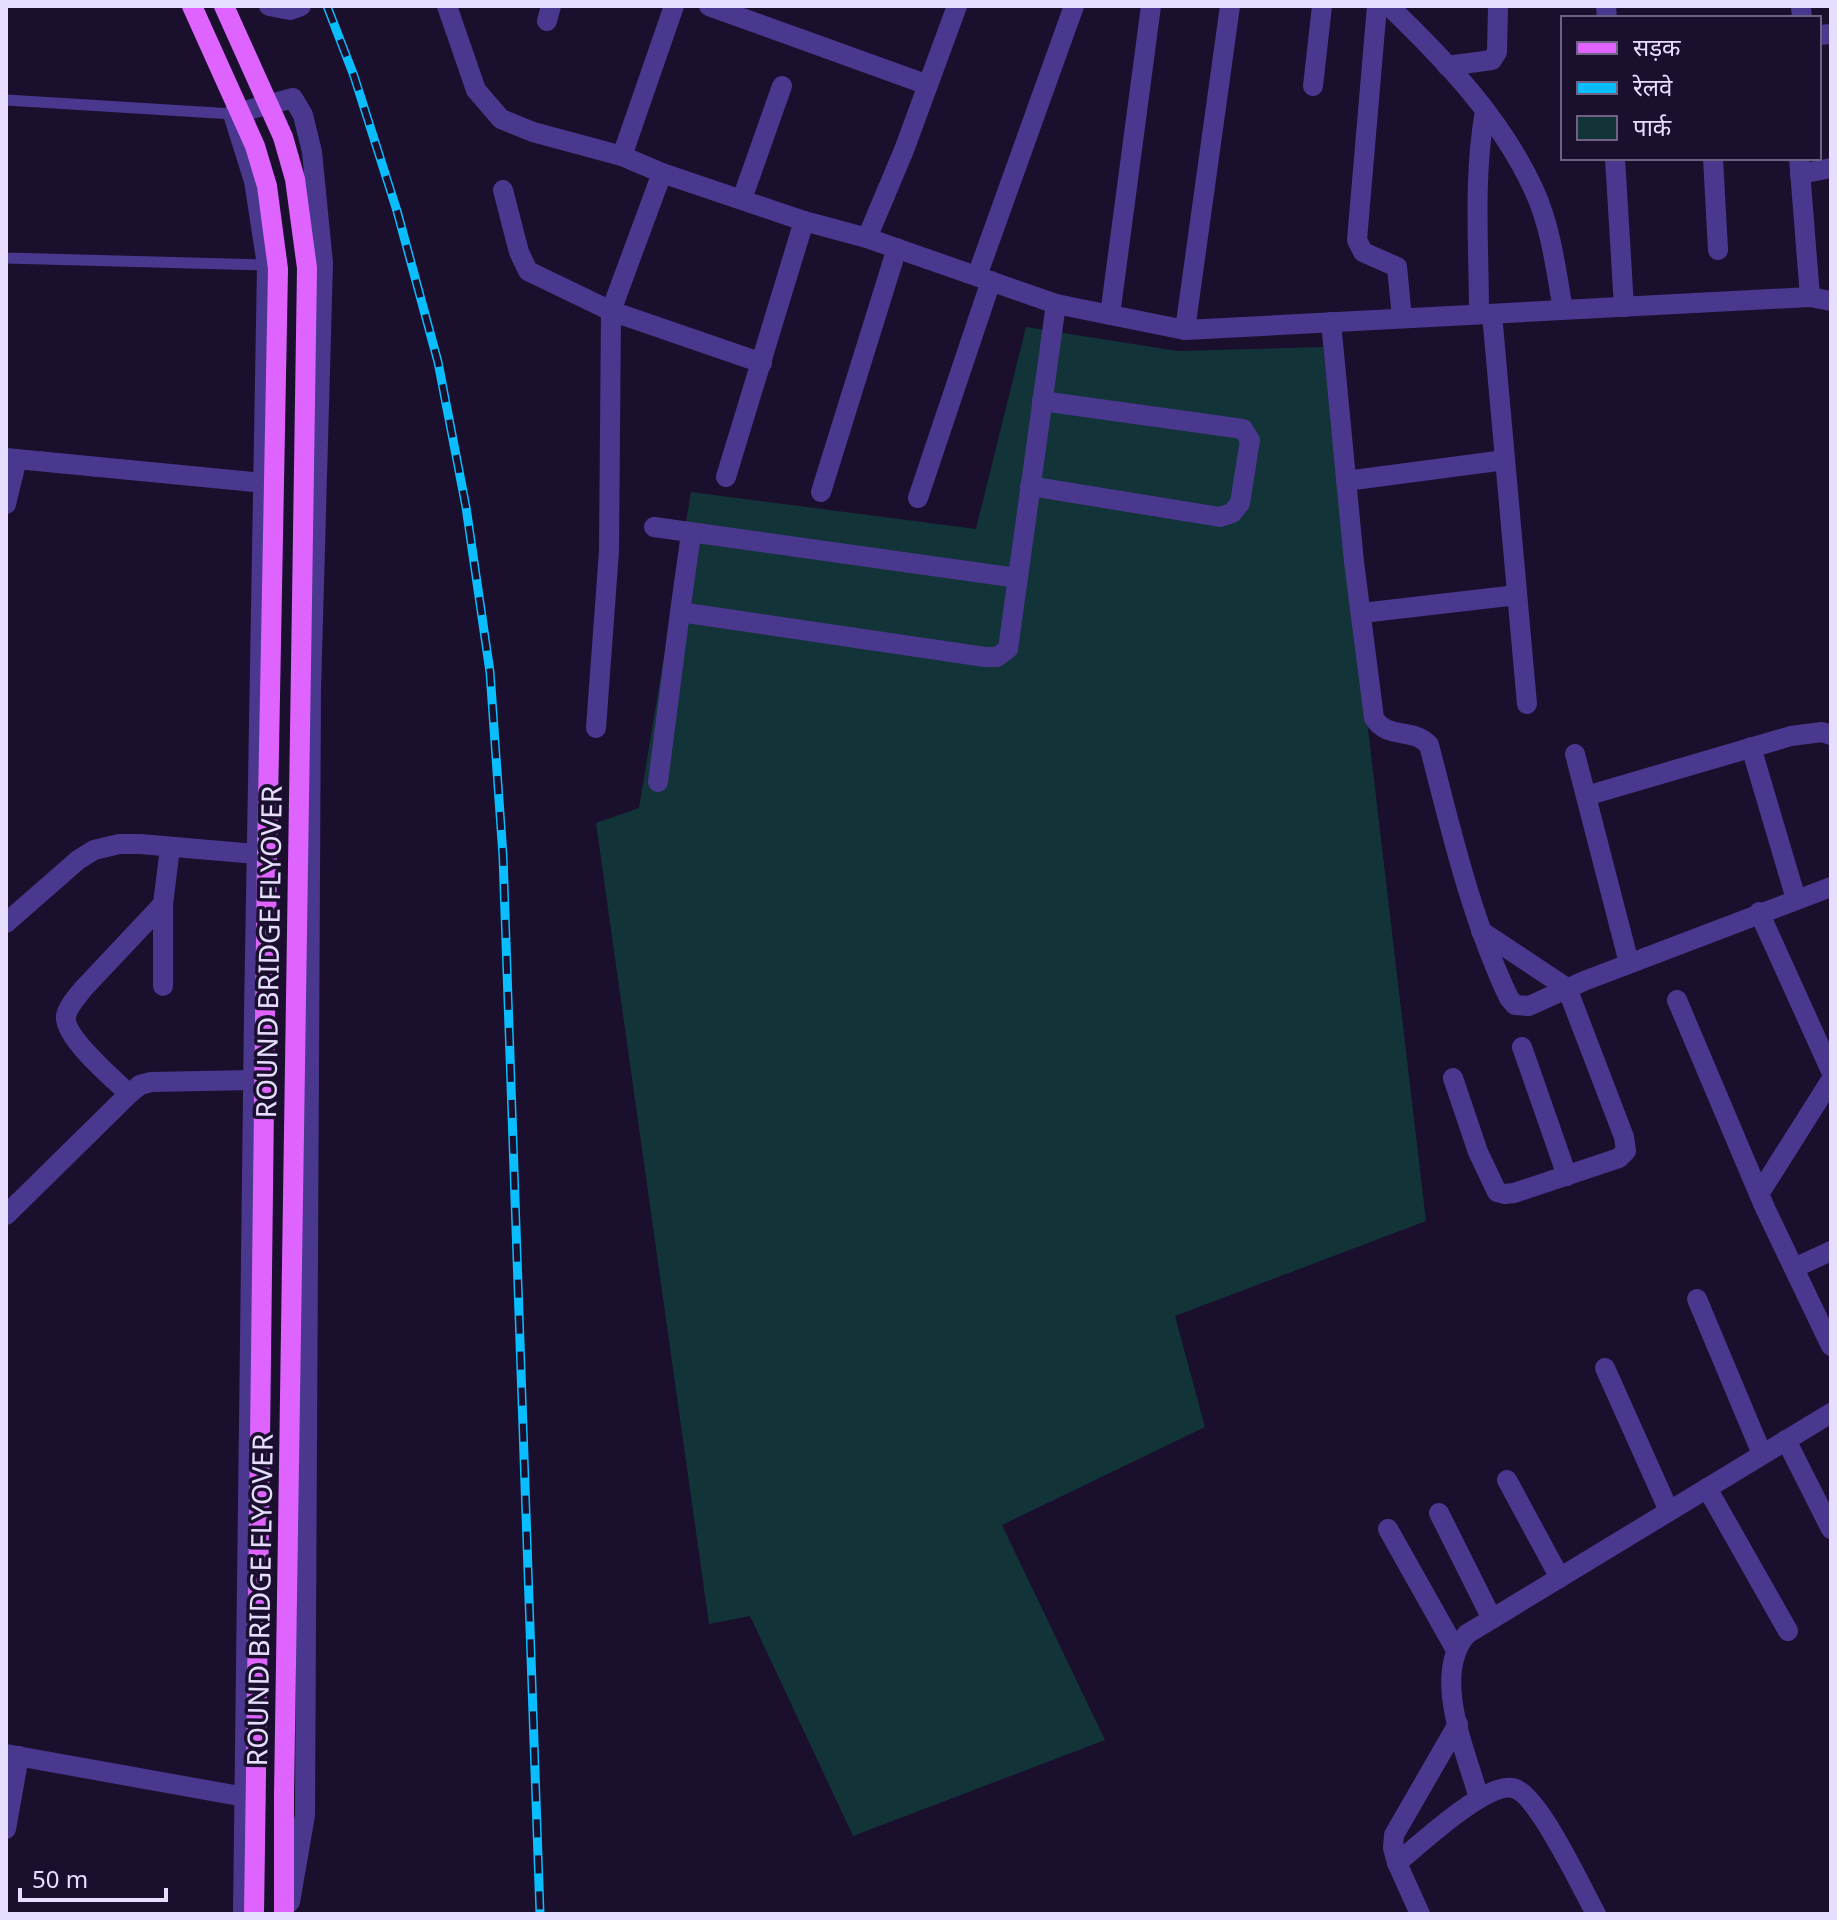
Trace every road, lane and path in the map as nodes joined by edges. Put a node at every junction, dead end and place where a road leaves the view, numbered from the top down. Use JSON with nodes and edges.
{"nodes":[{"id":1,"x":184,"y":6,"type":"edge"},
{"id":2,"x":192,"y":6,"type":"edge"},
{"id":3,"x":224,"y":6,"type":"edge"},
{"id":4,"x":269,"y":6,"type":"edge"},
{"id":5,"x":301,"y":6,"type":"edge"},
{"id":6,"x":447,"y":6,"type":"edge"},
{"id":7,"x":674,"y":6,"type":"edge"},
{"id":8,"x":709,"y":6,"type":"edge"},
{"id":9,"x":957,"y":6,"type":"edge"},
{"id":10,"x":1074,"y":6,"type":"edge"},
{"id":11,"x":1151,"y":6,"type":"edge"},
{"id":12,"x":1230,"y":6,"type":"edge"},
{"id":13,"x":1322,"y":6,"type":"edge"},
{"id":14,"x":1377,"y":6,"type":"edge"},
{"id":15,"x":1498,"y":6,"type":"edge"},
{"id":16,"x":1395,"y":9,"type":"edge"},
{"id":17,"x":1447,"y":66,"type":"junction"},
{"id":18,"x":928,"y":85,"type":"junction"},
{"id":19,"x":782,"y":86,"type":"dead end"},
{"id":20,"x":1313,"y":86,"type":"dead end"},
{"id":21,"x":6,"y":100,"type":"edge"},
{"id":22,"x":1485,"y":111,"type":"junction"},
{"id":23,"x":233,"y":114,"type":"junction"},
{"id":24,"x":622,"y":156,"type":"junction"},
{"id":25,"x":1615,"y":160,"type":"edge"},
{"id":26,"x":1713,"y":160,"type":"edge"},
{"id":27,"x":1799,"y":166,"type":"edge"},
{"id":28,"x":1831,"y":168,"type":"edge"},
{"id":29,"x":662,"y":173,"type":"junction"},
{"id":30,"x":503,"y":190,"type":"dead end"},
{"id":31,"x":742,"y":199,"type":"junction"},
{"id":32,"x":804,"y":221,"type":"junction"},
{"id":33,"x":867,"y":238,"type":"junction"},
{"id":34,"x":897,"y":248,"type":"junction"},
{"id":35,"x":1718,"y":250,"type":"dead end"},
{"id":36,"x":6,"y":258,"type":"edge"},
{"id":37,"x":267,"y":265,"type":"junction"},
{"id":38,"x":984,"y":279,"type":"junction"},
{"id":39,"x":1810,"y":297,"type":"junction"},
{"id":40,"x":1831,"y":301,"type":"edge"},
{"id":41,"x":1056,"y":304,"type":"junction"},
{"id":42,"x":1624,"y":307,"type":"junction"},
{"id":43,"x":1563,"y":310,"type":"junction"},
{"id":44,"x":611,"y":311,"type":"junction"},
{"id":45,"x":1486,"y":314,"type":"junction"},
{"id":46,"x":1110,"y":315,"type":"junction"},
{"id":47,"x":1402,"y":318,"type":"junction"},
{"id":48,"x":1331,"y":322,"type":"junction"},
{"id":49,"x":1185,"y":330,"type":"junction"},
{"id":50,"x":762,"y":363,"type":"junction"},
{"id":51,"x":1042,"y":401,"type":"junction"},
{"id":52,"x":12,"y":458,"type":"edge"},
{"id":53,"x":1505,"y":460,"type":"junction"},
{"id":54,"x":726,"y":477,"type":"dead end"},
{"id":55,"x":1346,"y":481,"type":"junction"},
{"id":56,"x":263,"y":483,"type":"junction"},
{"id":57,"x":1030,"y":486,"type":"junction"},
{"id":58,"x":821,"y":492,"type":"dead end"},
{"id":59,"x":918,"y":498,"type":"dead end"},
{"id":60,"x":6,"y":504,"type":"edge"},
{"id":61,"x":654,"y":527,"type":"dead end"},
{"id":62,"x":691,"y":534,"type":"junction"},
{"id":63,"x":1018,"y":578,"type":"junction"},
{"id":64,"x":1517,"y":595,"type":"junction"},
{"id":65,"x":680,"y":612,"type":"junction"},
{"id":66,"x":1362,"y":613,"type":"junction"},
{"id":67,"x":1527,"y":704,"type":"dead end"},
{"id":68,"x":596,"y":728,"type":"dead end"},
{"id":69,"x":1831,"y":735,"type":"edge"},
{"id":70,"x":1751,"y":747,"type":"junction"},
{"id":71,"x":1575,"y":754,"type":"dead end"},
{"id":72,"x":658,"y":782,"type":"dead end"},
{"id":73,"x":1586,"y":796,"type":"junction"},
{"id":74,"x":170,"y":848,"type":"junction"},
{"id":75,"x":257,"y":854,"type":"junction"},
{"id":76,"x":1831,"y":887,"type":"edge"},
{"id":77,"x":1796,"y":899,"type":"junction"},
{"id":78,"x":163,"y":904,"type":"junction"},
{"id":79,"x":1759,"y":912,"type":"junction"},
{"id":80,"x":8,"y":918,"type":"edge"},
{"id":81,"x":1481,"y":931,"type":"junction"},
{"id":82,"x":1629,"y":963,"type":"junction"},
{"id":83,"x":163,"y":986,"type":"dead end"},
{"id":84,"x":1567,"y":988,"type":"junction"},
{"id":85,"x":1677,"y":1000,"type":"dead end"},
{"id":86,"x":1522,"y":1047,"type":"dead end"},
{"id":87,"x":1831,"y":1071,"type":"edge"},
{"id":88,"x":1453,"y":1078,"type":"dead end"},
{"id":89,"x":253,"y":1080,"type":"junction"},
{"id":90,"x":1831,"y":1080,"type":"edge"},
{"id":91,"x":129,"y":1094,"type":"junction"},
{"id":92,"x":1567,"y":1176,"type":"junction"},
{"id":93,"x":1759,"y":1194,"type":"junction"},
{"id":94,"x":6,"y":1215,"type":"edge"},
{"id":95,"x":1831,"y":1251,"type":"edge"},
{"id":96,"x":1794,"y":1268,"type":"junction"},
{"id":97,"x":1697,"y":1299,"type":"dead end"},
{"id":98,"x":1831,"y":1346,"type":"edge"},
{"id":99,"x":1605,"y":1368,"type":"dead end"},
{"id":100,"x":1831,"y":1413,"type":"edge"},
{"id":101,"x":1786,"y":1440,"type":"junction"},
{"id":102,"x":1762,"y":1454,"type":"junction"},
{"id":103,"x":1507,"y":1480,"type":"dead end"},
{"id":104,"x":1707,"y":1488,"type":"junction"},
{"id":105,"x":1669,"y":1511,"type":"junction"},
{"id":106,"x":1439,"y":1513,"type":"dead end"},
{"id":107,"x":1388,"y":1529,"type":"dead end"},
{"id":108,"x":1831,"y":1529,"type":"edge"},
{"id":109,"x":1560,"y":1578,"type":"junction"},
{"id":110,"x":1492,"y":1619,"type":"junction"},
{"id":111,"x":1788,"y":1631,"type":"dead end"},
{"id":112,"x":1456,"y":1650,"type":"junction"},
{"id":113,"x":1458,"y":1724,"type":"junction"},
{"id":114,"x":13,"y":1755,"type":"edge"},
{"id":115,"x":250,"y":1798,"type":"junction"},
{"id":116,"x":1479,"y":1798,"type":"junction"},
{"id":117,"x":6,"y":1829,"type":"edge"},
{"id":118,"x":1397,"y":1863,"type":"junction"},
{"id":119,"x":243,"y":1914,"type":"edge"},
{"id":120,"x":254,"y":1914,"type":"edge"},
{"id":121,"x":285,"y":1914,"type":"edge"},
{"id":122,"x":1420,"y":1914,"type":"edge"},
{"id":123,"x":1596,"y":1914,"type":"edge"}],
"edges":[{"from":1,"to":23,"type":"street"},
{"from":2,"to":115,"type":"main road","name":"ROUND BRIDGE FLYOVER","bridge":true},
{"from":3,"to":121,"type":"main road","name":"ROUND BRIDGE FLYOVER","bridge":true},
{"from":4,"to":5,"type":"street"},
{"from":6,"to":24,"type":"street"},
{"from":7,"to":24,"type":"street"},
{"from":8,"to":18,"type":"street"},
{"from":9,"to":18,"type":"street"},
{"from":10,"to":38,"type":"street"},
{"from":11,"to":46,"type":"street"},
{"from":12,"to":49,"type":"street"},
{"from":13,"to":20,"type":"street"},
{"from":14,"to":47,"type":"street"},
{"from":15,"to":17,"type":"street"},
{"from":16,"to":17,"type":"street"},
{"from":17,"to":22,"type":"street"},
{"from":18,"to":33,"type":"street"},
{"from":19,"to":31,"type":"street"},
{"from":21,"to":23,"type":"lane"},
{"from":22,"to":43,"type":"street"},
{"from":22,"to":45,"type":"street"},
{"from":23,"to":37,"type":"street"},
{"from":23,"to":121,"type":"street"},
{"from":24,"to":29,"type":"street"},
{"from":25,"to":42,"type":"street"},
{"from":26,"to":35,"type":"street"},
{"from":27,"to":28,"type":"street"},
{"from":27,"to":39,"type":"street"},
{"from":29,"to":31,"type":"street"},
{"from":29,"to":44,"type":"street"},
{"from":30,"to":44,"type":"street"},
{"from":31,"to":32,"type":"street"},
{"from":32,"to":33,"type":"street"},
{"from":32,"to":50,"type":"street"},
{"from":33,"to":34,"type":"street"},
{"from":34,"to":38,"type":"street"},
{"from":34,"to":58,"type":"street"},
{"from":36,"to":37,"type":"lane"},
{"from":37,"to":56,"type":"street"},
{"from":38,"to":41,"type":"street"},
{"from":38,"to":59,"type":"street"},
{"from":39,"to":40,"type":"street"},
{"from":39,"to":42,"type":"street"},
{"from":41,"to":46,"type":"street"},
{"from":41,"to":51,"type":"street"},
{"from":42,"to":43,"type":"street"},
{"from":43,"to":45,"type":"street"},
{"from":44,"to":50,"type":"street"},
{"from":44,"to":68,"type":"street"},
{"from":45,"to":47,"type":"street"},
{"from":45,"to":53,"type":"street"},
{"from":46,"to":49,"type":"street"},
{"from":47,"to":48,"type":"street"},
{"from":48,"to":49,"type":"street"},
{"from":48,"to":55,"type":"street"},
{"from":50,"to":54,"type":"street"},
{"from":51,"to":57,"type":"street"},
{"from":51,"to":57,"type":"street"},
{"from":52,"to":56,"type":"street"},
{"from":52,"to":60,"type":"street"},
{"from":53,"to":55,"type":"street"},
{"from":53,"to":64,"type":"street"},
{"from":55,"to":66,"type":"street"},
{"from":56,"to":75,"type":"street"},
{"from":57,"to":63,"type":"street"},
{"from":61,"to":62,"type":"street"},
{"from":62,"to":63,"type":"street"},
{"from":62,"to":65,"type":"street"},
{"from":63,"to":65,"type":"street"},
{"from":64,"to":66,"type":"street"},
{"from":64,"to":67,"type":"street"},
{"from":65,"to":72,"type":"street"},
{"from":66,"to":81,"type":"street"},
{"from":69,"to":70,"type":"street"},
{"from":70,"to":73,"type":"street"},
{"from":70,"to":77,"type":"street"},
{"from":71,"to":73,"type":"street"},
{"from":73,"to":82,"type":"street"},
{"from":74,"to":75,"type":"street"},
{"from":74,"to":78,"type":"street"},
{"from":74,"to":80,"type":"street"},
{"from":75,"to":89,"type":"street"},
{"from":76,"to":77,"type":"street"},
{"from":77,"to":79,"type":"street"},
{"from":78,"to":83,"type":"street"},
{"from":78,"to":91,"type":"street"},
{"from":79,"to":82,"type":"street"},
{"from":79,"to":87,"type":"street"},
{"from":81,"to":84,"type":"street"},
{"from":81,"to":84,"type":"street"},
{"from":82,"to":84,"type":"street"},
{"from":84,"to":92,"type":"street"},
{"from":85,"to":93,"type":"street"},
{"from":86,"to":92,"type":"street"},
{"from":88,"to":92,"type":"street"},
{"from":89,"to":91,"type":"street"},
{"from":89,"to":115,"type":"street"},
{"from":90,"to":93,"type":"street"},
{"from":91,"to":94,"type":"street"},
{"from":93,"to":96,"type":"street"},
{"from":95,"to":96,"type":"street"},
{"from":96,"to":98,"type":"street"},
{"from":97,"to":102,"type":"street"},
{"from":99,"to":105,"type":"street"},
{"from":100,"to":101,"type":"street"},
{"from":101,"to":102,"type":"street"},
{"from":101,"to":108,"type":"street"},
{"from":102,"to":104,"type":"street"},
{"from":103,"to":109,"type":"street"},
{"from":104,"to":105,"type":"street"},
{"from":104,"to":111,"type":"street"},
{"from":105,"to":109,"type":"street"},
{"from":106,"to":110,"type":"street"},
{"from":107,"to":112,"type":"street"},
{"from":109,"to":110,"type":"street"},
{"from":110,"to":112,"type":"street"},
{"from":112,"to":113,"type":"street"},
{"from":113,"to":116,"type":"street"},
{"from":113,"to":118,"type":"street"},
{"from":114,"to":115,"type":"street"},
{"from":114,"to":117,"type":"street"},
{"from":115,"to":119,"type":"street"},
{"from":115,"to":120,"type":"main road","name":"ROUND BRIDGE FLYOVER"},
{"from":116,"to":118,"type":"street"},
{"from":116,"to":123,"type":"street"},
{"from":118,"to":122,"type":"street"}]}
